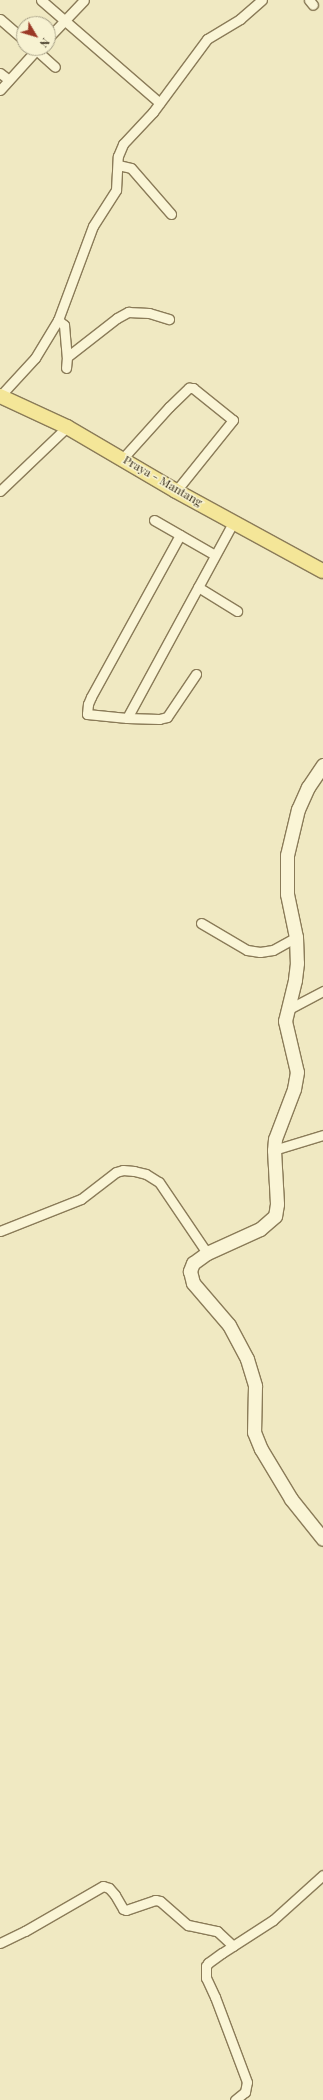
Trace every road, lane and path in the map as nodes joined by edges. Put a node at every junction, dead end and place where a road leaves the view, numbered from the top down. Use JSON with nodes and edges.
{"nodes":[{"id":1,"x":41,"y":0,"type":"edge"},
{"id":2,"x":84,"y":0,"type":"edge"},
{"id":3,"x":262,"y":0,"type":"edge"},
{"id":4,"x":0,"y":19,"type":"edge"},
{"id":5,"x":65,"y":20,"type":"junction"},
{"id":6,"x":56,"y":30,"type":"edge"},
{"id":7,"x":16,"y":33,"type":"edge"},
{"id":8,"x":30,"y":56,"type":"edge"},
{"id":9,"x":43,"y":56,"type":"edge"},
{"id":10,"x":55,"y":67,"type":"dead end"},
{"id":11,"x":0,"y":73,"type":"edge"},
{"id":12,"x":9,"y":80,"type":"junction"},
{"id":13,"x":0,"y":90,"type":"edge"},
{"id":14,"x":160,"y":103,"type":"junction"},
{"id":15,"x":118,"y":164,"type":"junction"},
{"id":16,"x":171,"y":214,"type":"dead end"},
{"id":17,"x":170,"y":319,"type":"dead end"},
{"id":18,"x":58,"y":320,"type":"junction"},
{"id":19,"x":67,"y":356,"type":"junction"},
{"id":20,"x":66,"y":368,"type":"dead end"},
{"id":21,"x":0,"y":396,"type":"edge"},
{"id":22,"x":67,"y":427,"type":"junction"},
{"id":23,"x":123,"y":458,"type":"junction"},
{"id":24,"x":176,"y":490,"type":"junction"},
{"id":25,"x":0,"y":491,"type":"edge"},
{"id":26,"x":154,"y":520,"type":"dead end"},
{"id":27,"x":234,"y":521,"type":"junction"},
{"id":28,"x":180,"y":535,"type":"junction"},
{"id":29,"x":215,"y":555,"type":"junction"},
{"id":30,"x":323,"y":571,"type":"edge"},
{"id":31,"x":198,"y":587,"type":"junction"},
{"id":32,"x":237,"y":611,"type":"dead end"},
{"id":33,"x":196,"y":674,"type":"dead end"},
{"id":34,"x":127,"y":718,"type":"junction"},
{"id":35,"x":323,"y":765,"type":"edge"},
{"id":36,"x":201,"y":923,"type":"dead end"},
{"id":37,"x":296,"y":938,"type":"junction"},
{"id":38,"x":323,"y":991,"type":"edge"},
{"id":39,"x":287,"y":1010,"type":"junction"},
{"id":40,"x":323,"y":1135,"type":"edge"},
{"id":41,"x":274,"y":1150,"type":"junction"},
{"id":42,"x":0,"y":1231,"type":"edge"},
{"id":43,"x":207,"y":1253,"type":"junction"},
{"id":44,"x":323,"y":1539,"type":"edge"},
{"id":45,"x":323,"y":1876,"type":"edge"},
{"id":46,"x":0,"y":1943,"type":"edge"},
{"id":47,"x":233,"y":1946,"type":"junction"},
{"id":48,"x":235,"y":2100,"type":"edge"}],
"edges":[{"from":1,"to":5,"type":"street"},
{"from":2,"to":5,"type":"street"},
{"from":3,"to":14,"type":"street"},
{"from":4,"to":7,"type":"street"},
{"from":5,"to":6,"type":"street"},
{"from":5,"to":14,"type":"street"},
{"from":8,"to":12,"type":"street"},
{"from":9,"to":10,"type":"street"},
{"from":11,"to":12,"type":"street"},
{"from":12,"to":13,"type":"street"},
{"from":14,"to":15,"type":"street"},
{"from":15,"to":16,"type":"street"},
{"from":15,"to":18,"type":"street"},
{"from":17,"to":19,"type":"street"},
{"from":18,"to":19,"type":"street"},
{"from":18,"to":21,"type":"street"},
{"from":19,"to":20,"type":"street"},
{"from":21,"to":22,"type":"main road","name":"Praya - Mantang"},
{"from":22,"to":23,"type":"main road","name":"Praya - Mantang"},
{"from":22,"to":25,"type":"street"},
{"from":23,"to":24,"type":"main road","name":"Praya - Mantang"},
{"from":23,"to":24,"type":"street"},
{"from":24,"to":27,"type":"main road","name":"Praya - Mantang"},
{"from":26,"to":28,"type":"street"},
{"from":27,"to":29,"type":"street"},
{"from":27,"to":30,"type":"main road","name":"Praya - Mantang"},
{"from":28,"to":29,"type":"street"},
{"from":28,"to":34,"type":"street"},
{"from":29,"to":31,"type":"street"},
{"from":31,"to":32,"type":"street"},
{"from":31,"to":34,"type":"street"},
{"from":33,"to":34,"type":"street"},
{"from":35,"to":37,"type":"street"},
{"from":36,"to":37,"type":"street"},
{"from":37,"to":39,"type":"street"},
{"from":38,"to":39,"type":"street"},
{"from":39,"to":41,"type":"street"},
{"from":40,"to":41,"type":"street"},
{"from":41,"to":43,"type":"street"},
{"from":42,"to":43,"type":"street"},
{"from":43,"to":44,"type":"street"},
{"from":45,"to":47,"type":"street"},
{"from":46,"to":47,"type":"street"},
{"from":47,"to":48,"type":"street"}]}
